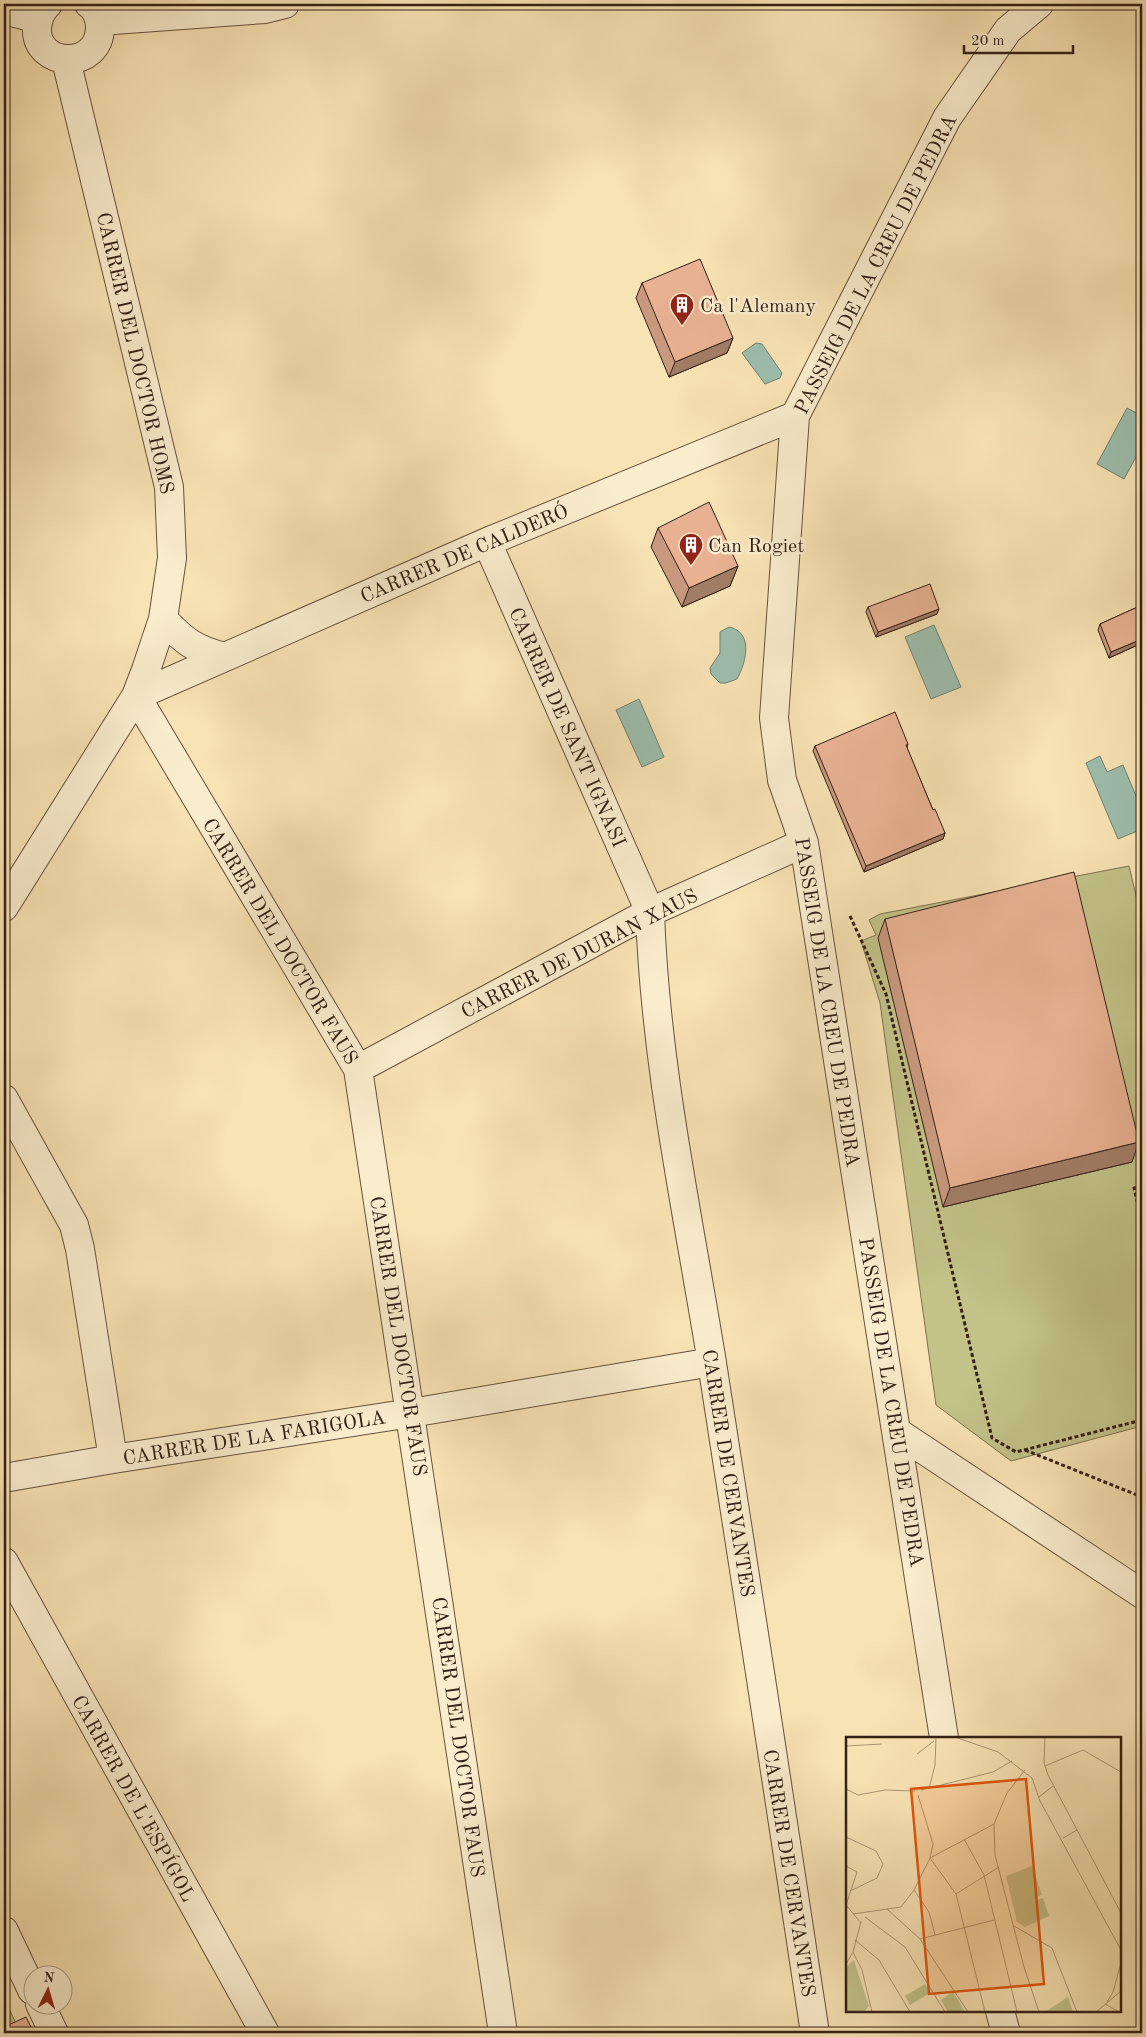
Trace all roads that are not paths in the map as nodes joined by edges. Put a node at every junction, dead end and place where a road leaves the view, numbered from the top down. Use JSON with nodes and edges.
{"nodes":[{"id":1,"x":285,"y":4,"type":"edge"},
{"id":2,"x":1039,"y":4,"type":"edge"},
{"id":3,"x":4,"y":10,"type":"edge"},
{"id":4,"x":180,"y":10,"type":"edge"},
{"id":5,"x":43,"y":12,"type":"edge"},
{"id":6,"x":94,"y":12,"type":"edge"},
{"id":7,"x":66,"y":60,"type":"junction"},
{"id":8,"x":794,"y":416,"type":"junction"},
{"id":9,"x":486,"y":542,"type":"junction"},
{"id":10,"x":163,"y":619,"type":"junction"},
{"id":11,"x":225,"y":657,"type":"junction"},
{"id":12,"x":136,"y":696,"type":"junction"},
{"id":13,"x":804,"y":843,"type":"junction"},
{"id":14,"x":4,"y":907,"type":"edge"},
{"id":15,"x":650,"y":912,"type":"junction"},
{"id":16,"x":358,"y":1069,"type":"junction"},
{"id":17,"x":4,"y":1099,"type":"edge"},
{"id":18,"x":712,"y":1362,"type":"junction"},
{"id":19,"x":411,"y":1413,"type":"junction"},
{"id":20,"x":897,"y":1432,"type":"junction"},
{"id":21,"x":113,"y":1459,"type":"junction"},
{"id":22,"x":4,"y":1478,"type":"edge"},
{"id":23,"x":4,"y":1562,"type":"edge"},
{"id":24,"x":1142,"y":1594,"type":"edge"},
{"id":25,"x":944,"y":1737,"type":"edge"},
{"id":26,"x":4,"y":1931,"type":"edge"},
{"id":27,"x":22,"y":1969,"type":"edge"},
{"id":28,"x":1000,"y":2012,"type":"edge"},
{"id":29,"x":45,"y":2014,"type":"edge"},
{"id":30,"x":54,"y":2033,"type":"edge"},
{"id":31,"x":265,"y":2033,"type":"edge"},
{"id":32,"x":503,"y":2033,"type":"edge"},
{"id":33,"x":815,"y":2033,"type":"edge"},
{"id":34,"x":1006,"y":2033,"type":"edge"}],
"edges":[{"from":1,"to":4,"type":"street"},
{"from":2,"to":8,"type":"street","name":"PASSEIG DE LA CREU DE PEDRA"},
{"from":3,"to":5,"type":"street"},
{"from":4,"to":6,"type":"street"},
{"from":5,"to":7,"type":"street"},
{"from":6,"to":7,"type":"street"},
{"from":7,"to":10,"type":"street","name":"CARRER DEL DOCTOR HOMS"},
{"from":8,"to":9,"type":"street","name":"CARRER DE CALDERÓ"},
{"from":8,"to":13,"type":"street","name":"PASSEIG DE LA CREU DE PEDRA"},
{"from":9,"to":11,"type":"street","name":"CARRER DE CALDERÓ"},
{"from":9,"to":15,"type":"street","name":"CARRER DE SANT IGNASI"},
{"from":10,"to":11,"type":"street"},
{"from":10,"to":12,"type":"street","name":"CARRER DEL DOCTOR HOMS"},
{"from":11,"to":12,"type":"street","name":"CARRER DE CALDERÓ"},
{"from":12,"to":14,"type":"street","name":"CARRER DEL DOCTOR HOMS"},
{"from":12,"to":16,"type":"street","name":"CARRER DEL DOCTOR FAUS"},
{"from":13,"to":15,"type":"street","name":"CARRER DE DURAN XAUS"},
{"from":13,"to":20,"type":"street","name":"PASSEIG DE LA CREU DE PEDRA"},
{"from":15,"to":16,"type":"street","name":"CARRER DE DURAN XAUS"},
{"from":15,"to":18,"type":"street","name":"CARRER DE CERVANTES"},
{"from":16,"to":19,"type":"street","name":"CARRER DEL DOCTOR FAUS"},
{"from":17,"to":21,"type":"street"},
{"from":18,"to":19,"type":"street","name":"CARRER DE LA FARIGOLA"},
{"from":18,"to":33,"type":"street","name":"CARRER DE CERVANTES"},
{"from":19,"to":21,"type":"street","name":"CARRER DE LA FARIGOLA"},
{"from":19,"to":32,"type":"street","name":"CARRER DEL DOCTOR FAUS"},
{"from":20,"to":24,"type":"street"},
{"from":20,"to":25,"type":"street","name":"PASSEIG DE LA CREU DE PEDRA"},
{"from":21,"to":22,"type":"street","name":"CARRER DE LA FARIGOLA"},
{"from":23,"to":31,"type":"street","name":"CARRER DE L'ESPÍGOL"},
{"from":26,"to":27,"type":"street"},
{"from":28,"to":34,"type":"street"},
{"from":29,"to":30,"type":"street"}]}
